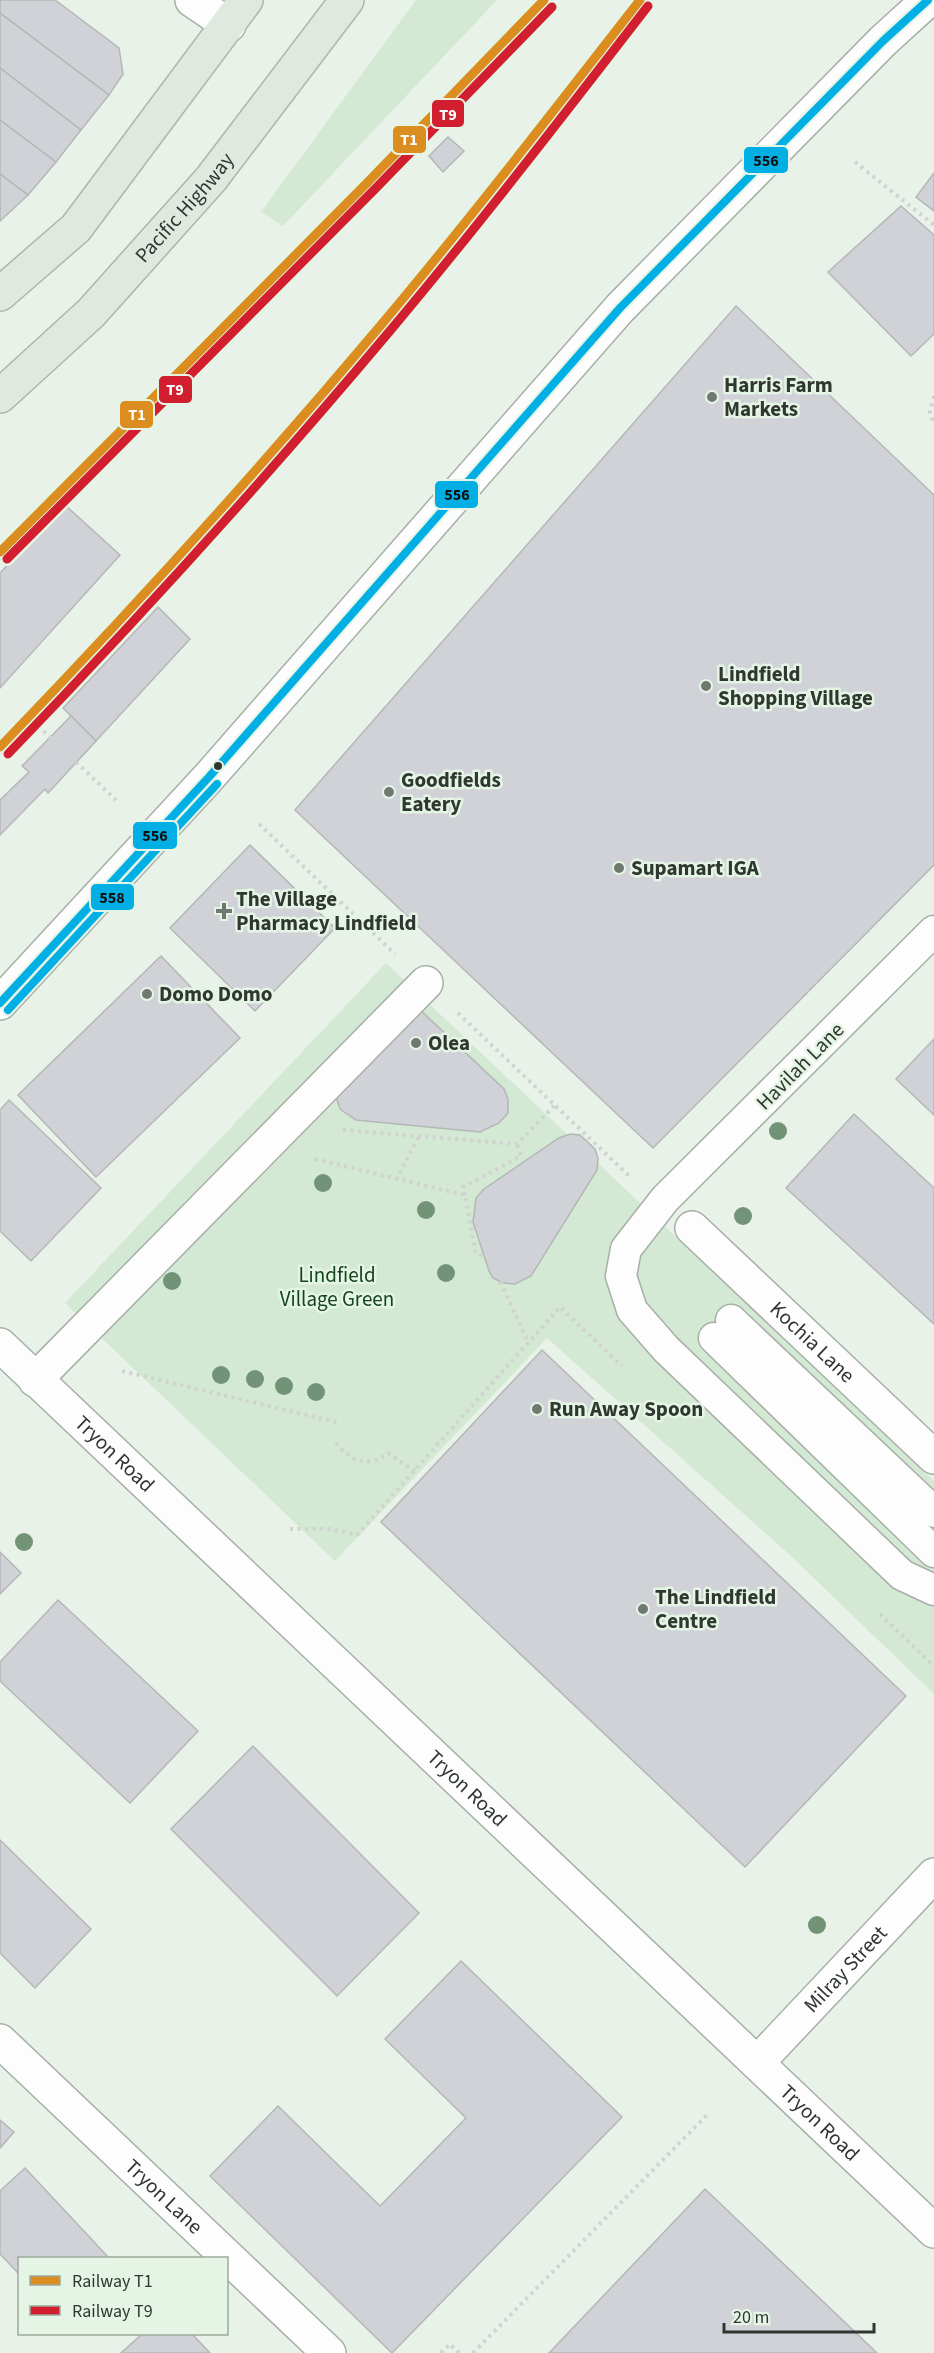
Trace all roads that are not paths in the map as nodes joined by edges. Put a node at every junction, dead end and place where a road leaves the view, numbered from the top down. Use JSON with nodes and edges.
{"nodes":[{"id":1,"x":192,"y":0,"type":"edge"},
{"id":2,"x":347,"y":0,"type":"edge"},
{"id":3,"x":904,"y":0,"type":"edge"},
{"id":4,"x":928,"y":0,"type":"edge"},
{"id":5,"x":237,"y":13,"type":"edge"},
{"id":6,"x":883,"y":41,"type":"junction"},
{"id":7,"x":0,"y":294,"type":"edge"},
{"id":8,"x":0,"y":396,"type":"edge"},
{"id":9,"x":934,"y":931,"type":"edge"},
{"id":10,"x":426,"y":983,"type":"dead end"},
{"id":11,"x":0,"y":1004,"type":"edge"},
{"id":12,"x":692,"y":1228,"type":"dead end"},
{"id":13,"x":0,"y":1345,"type":"edge"},
{"id":14,"x":35,"y":1380,"type":"junction"},
{"id":15,"x":934,"y":1458,"type":"edge"},
{"id":16,"x":934,"y":1512,"type":"edge"},
{"id":17,"x":934,"y":1552,"type":"edge"},
{"id":18,"x":934,"y":1590,"type":"edge"},
{"id":19,"x":934,"y":1875,"type":"edge"},
{"id":20,"x":0,"y":2041,"type":"edge"},
{"id":21,"x":757,"y":2063,"type":"junction"},
{"id":22,"x":934,"y":2231,"type":"edge"},
{"id":23,"x":228,"y":2257,"type":"edge"},
{"id":24,"x":228,"y":2257,"type":"edge"},
{"id":25,"x":329,"y":2353,"type":"edge"}],
"edges":[{"from":1,"to":5,"type":"street"},
{"from":2,"to":8,"type":"highway","name":"Pacific Highway"},
{"from":3,"to":6,"type":"street"},
{"from":4,"to":6,"type":"street"},
{"from":5,"to":7,"type":"highway"},
{"from":6,"to":11,"type":"street"},
{"from":9,"to":18,"type":"lane","name":"Havilah Lane"},
{"from":10,"to":14,"type":"street"},
{"from":12,"to":15,"type":"street","name":"Kochia Lane"},
{"from":13,"to":14,"type":"street","name":"Tryon Road"},
{"from":14,"to":21,"type":"street","name":"Tryon Road"},
{"from":16,"to":17,"type":"lane"},
{"from":19,"to":21,"type":"street","name":"Milray Street"},
{"from":20,"to":23,"type":"street","name":"Tryon Lane"},
{"from":21,"to":22,"type":"street","name":"Tryon Road"},
{"from":24,"to":25,"type":"street","name":"Tryon Lane"}]}
